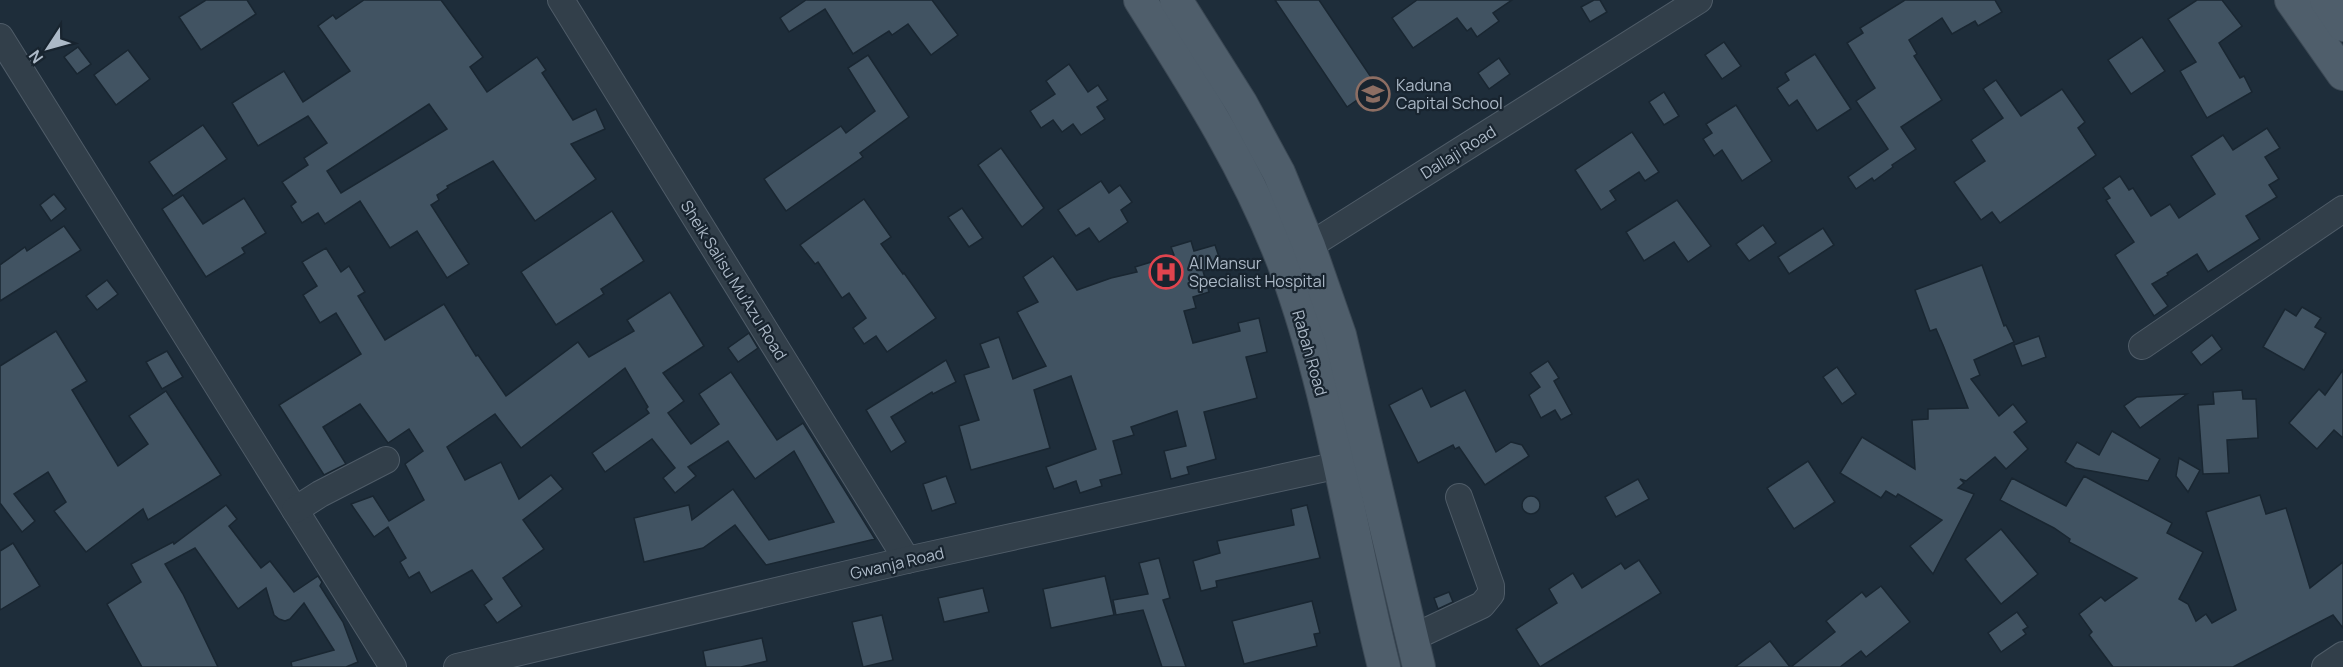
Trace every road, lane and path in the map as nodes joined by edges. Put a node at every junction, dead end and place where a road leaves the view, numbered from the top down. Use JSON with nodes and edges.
{"nodes":[{"id":1,"x":561,"y":0,"type":"edge"},
{"id":2,"x":1140,"y":0,"type":"edge"},
{"id":3,"x":1176,"y":0,"type":"edge"},
{"id":4,"x":1699,"y":0,"type":"edge"},
{"id":5,"x":2291,"y":0,"type":"edge"},
{"id":6,"x":2325,"y":0,"type":"edge"},
{"id":7,"x":2343,"y":25,"type":"edge"},
{"id":8,"x":0,"y":37,"type":"edge"},
{"id":9,"x":2343,"y":74,"type":"edge"},
{"id":10,"x":2343,"y":209,"type":"edge"},
{"id":11,"x":1309,"y":246,"type":"junction"},
{"id":12,"x":2142,"y":346,"type":"dead end"},
{"id":13,"x":386,"y":460,"type":"dead end"},
{"id":14,"x":1339,"y":465,"type":"junction"},
{"id":15,"x":1459,"y":497,"type":"dead end"},
{"id":16,"x":295,"y":510,"type":"junction"},
{"id":17,"x":907,"y":560,"type":"junction"},
{"id":18,"x":1415,"y":652,"type":"edge"},
{"id":19,"x":2343,"y":655,"type":"edge"},
{"id":20,"x":393,"y":667,"type":"edge"},
{"id":21,"x":457,"y":667,"type":"edge"},
{"id":22,"x":1384,"y":667,"type":"edge"},
{"id":23,"x":2325,"y":667,"type":"edge"}],
"edges":[{"from":1,"to":17,"type":"street","name":"Sheik Salisu Mu'Azu Road"},
{"from":2,"to":14,"type":"main road","name":"Rabah Road"},
{"from":3,"to":11,"type":"main road","name":"Rabah Road"},
{"from":4,"to":11,"type":"street","name":"Dallaji Road"},
{"from":5,"to":9,"type":"main road"},
{"from":6,"to":7,"type":"main road"},
{"from":8,"to":16,"type":"street"},
{"from":10,"to":12,"type":"street"},
{"from":11,"to":18,"type":"main road","name":"Rabah Road"},
{"from":13,"to":16,"type":"street"},
{"from":14,"to":17,"type":"street","name":"Gwanja Road"},
{"from":14,"to":22,"type":"main road","name":"Rabah Road"},
{"from":15,"to":18,"type":"street"},
{"from":16,"to":20,"type":"street"},
{"from":17,"to":21,"type":"street","name":"Gwanja Road"},
{"from":19,"to":23,"type":"street"}]}
